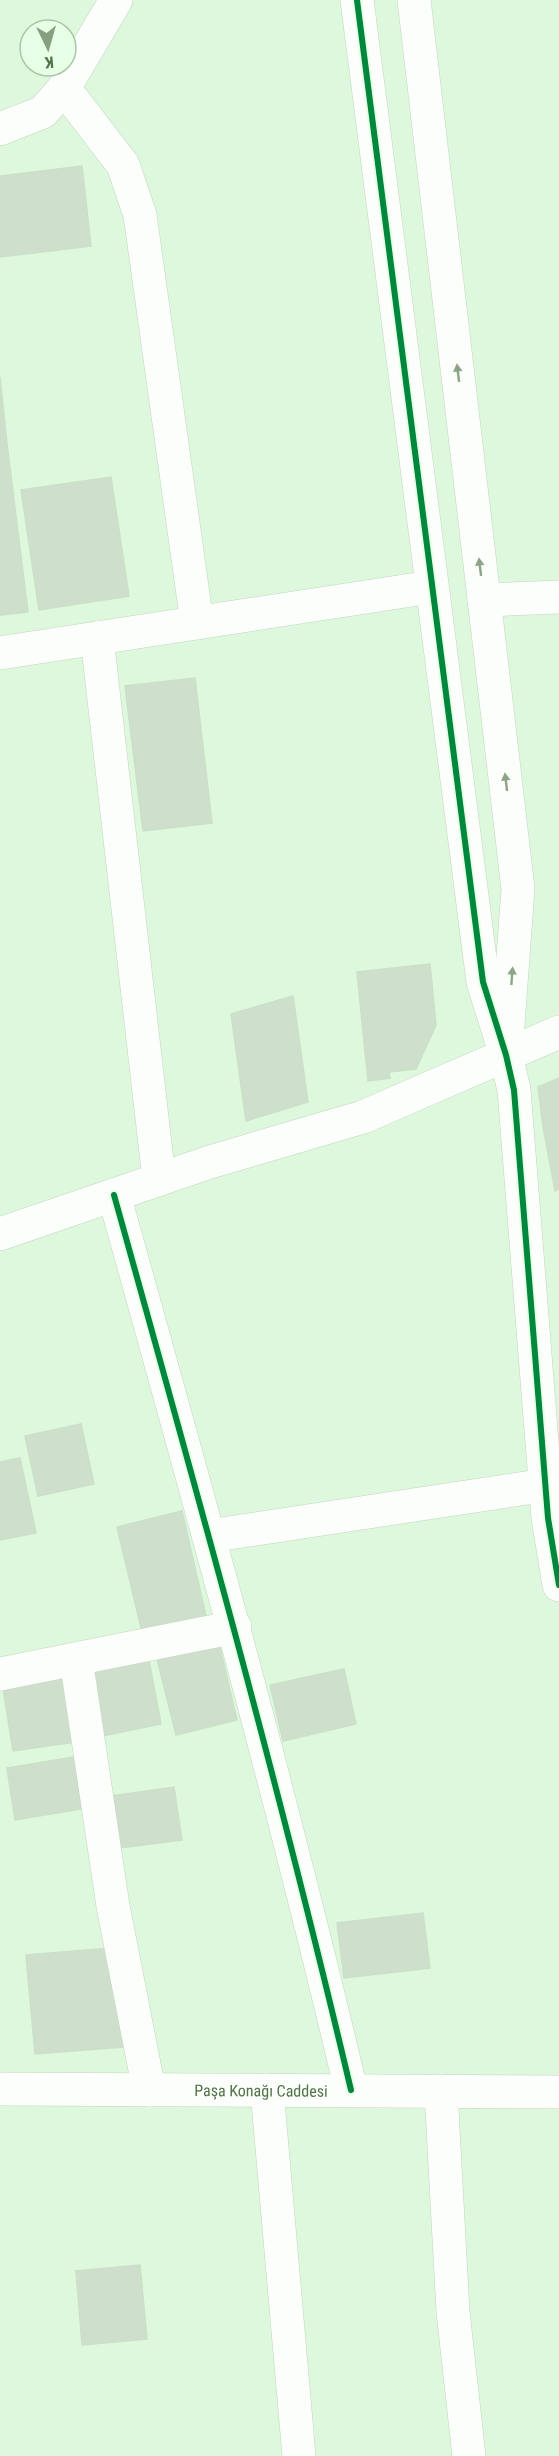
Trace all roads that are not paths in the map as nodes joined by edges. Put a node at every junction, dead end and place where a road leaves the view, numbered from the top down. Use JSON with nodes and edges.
{"nodes":[{"id":1,"x":116,"y":0,"type":"edge"},
{"id":2,"x":357,"y":0,"type":"edge"},
{"id":3,"x":414,"y":0,"type":"edge"},
{"id":4,"x":64,"y":88,"type":"junction"},
{"id":5,"x":0,"y":129,"type":"edge"},
{"id":6,"x":431,"y":587,"type":"junction"},
{"id":7,"x":559,"y":597,"type":"edge"},
{"id":8,"x":484,"y":600,"type":"junction"},
{"id":9,"x":197,"y":623,"type":"junction"},
{"id":10,"x":97,"y":638,"type":"junction"},
{"id":11,"x":0,"y":653,"type":"edge"},
{"id":12,"x":559,"y":1032,"type":"edge"},
{"id":13,"x":506,"y":1055,"type":"junction"},
{"id":14,"x":159,"y":1179,"type":"junction"},
{"id":15,"x":114,"y":1195,"type":"junction"},
{"id":16,"x":0,"y":1234,"type":"edge"},
{"id":17,"x":546,"y":1335,"type":"edge"},
{"id":18,"x":546,"y":1485,"type":"junction"},
{"id":19,"x":554,"y":1517,"type":"edge"},
{"id":20,"x":209,"y":1536,"type":"junction"},
{"id":21,"x":559,"y":1585,"type":"edge"},
{"id":22,"x":235,"y":1627,"type":"junction"},
{"id":23,"x":76,"y":1659,"type":"junction"},
{"id":24,"x":0,"y":1674,"type":"edge"},
{"id":25,"x":0,"y":2089,"type":"edge"},
{"id":26,"x":149,"y":2090,"type":"junction"},
{"id":27,"x":267,"y":2090,"type":"junction"},
{"id":28,"x":351,"y":2090,"type":"junction"},
{"id":29,"x":441,"y":2091,"type":"junction"},
{"id":30,"x":559,"y":2092,"type":"edge"},
{"id":31,"x":299,"y":2456,"type":"edge"},
{"id":32,"x":469,"y":2456,"type":"edge"}],
"edges":[{"from":1,"to":4,"type":"street"},
{"from":2,"to":6,"type":"street"},
{"from":8,"to":3,"type":"street","one_way":true},
{"from":4,"to":5,"type":"street"},
{"from":4,"to":9,"type":"street"},
{"from":6,"to":9,"type":"street"},
{"from":6,"to":13,"type":"street"},
{"from":7,"to":8,"type":"street"},
{"from":13,"to":8,"type":"street","one_way":true},
{"from":9,"to":10,"type":"street"},
{"from":10,"to":11,"type":"street"},
{"from":10,"to":14,"type":"street"},
{"from":12,"to":13,"type":"street"},
{"from":13,"to":14,"type":"street"},
{"from":13,"to":17,"type":"street"},
{"from":14,"to":15,"type":"street"},
{"from":15,"to":16,"type":"street"},
{"from":15,"to":20,"type":"street"},
{"from":17,"to":18,"type":"street"},
{"from":18,"to":19,"type":"street"},
{"from":18,"to":20,"type":"street"},
{"from":19,"to":21,"type":"street"},
{"from":20,"to":22,"type":"street"},
{"from":22,"to":23,"type":"street"},
{"from":22,"to":28,"type":"street"},
{"from":23,"to":24,"type":"street"},
{"from":23,"to":26,"type":"street"},
{"from":25,"to":26,"type":"street","name":"Paşa Konağı Caddesi"},
{"from":26,"to":27,"type":"street","name":"Paşa Konağı Caddesi"},
{"from":27,"to":28,"type":"street","name":"Paşa Konağı Caddesi"},
{"from":27,"to":31,"type":"street"},
{"from":28,"to":29,"type":"street","name":"Paşa Konağı Caddesi"},
{"from":29,"to":30,"type":"street","name":"Paşa Konağı Caddesi"},
{"from":29,"to":32,"type":"street"}]}
